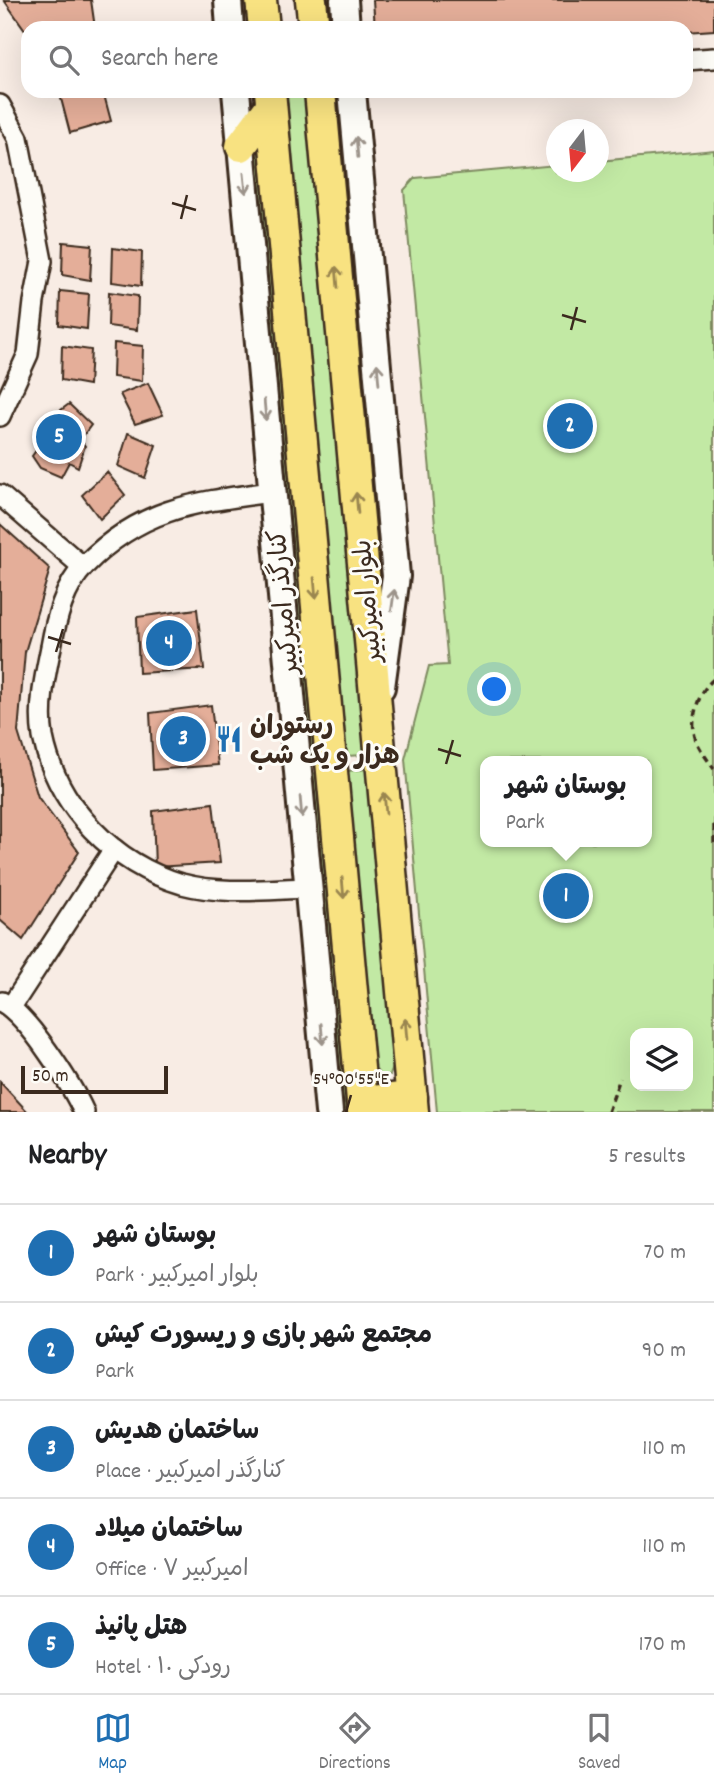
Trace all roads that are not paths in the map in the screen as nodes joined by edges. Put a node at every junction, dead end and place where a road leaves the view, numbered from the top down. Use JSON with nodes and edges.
{"nodes":[{"id":1,"x":228,"y":0,"type":"edge"},
{"id":2,"x":261,"y":0,"type":"edge"},
{"id":3,"x":311,"y":0,"type":"edge"},
{"id":4,"x":344,"y":0,"type":"edge"},
{"id":5,"x":230,"y":21,"type":"edge"},
{"id":6,"x":263,"y":21,"type":"edge"},
{"id":7,"x":313,"y":21,"type":"edge"},
{"id":8,"x":346,"y":21,"type":"edge"},
{"id":9,"x":714,"y":58,"type":"edge"},
{"id":10,"x":693,"y":60,"type":"edge"},
{"id":11,"x":237,"y":98,"type":"edge"},
{"id":12,"x":270,"y":98,"type":"edge"},
{"id":13,"x":321,"y":98,"type":"edge"},
{"id":14,"x":353,"y":98,"type":"edge"},
{"id":15,"x":0,"y":104,"type":"edge"},
{"id":16,"x":241,"y":146,"type":"junction"},
{"id":17,"x":0,"y":416,"type":"edge"},
{"id":18,"x":272,"y":492,"type":"junction"},
{"id":19,"x":0,"y":495,"type":"edge"},
{"id":20,"x":83,"y":567,"type":"junction"},
{"id":21,"x":377,"y":716,"type":"junction"},
{"id":22,"x":114,"y":849,"type":"junction"},
{"id":23,"x":309,"y":888,"type":"junction"},
{"id":24,"x":6,"y":1004,"type":"edge"},
{"id":25,"x":412,"y":1105,"type":"edge"},
{"id":26,"x":363,"y":1107,"type":"edge"},
{"id":27,"x":83,"y":1112,"type":"edge"},
{"id":28,"x":329,"y":1112,"type":"edge"}],
"edges":[{"from":1,"to":5,"type":"street"},
{"from":2,"to":6,"type":"main road"},
{"from":3,"to":7,"type":"main road"},
{"from":4,"to":8,"type":"street"},
{"from":9,"to":10,"type":"street"},
{"from":11,"to":16,"type":"street","name":"کنارگذر امیرکبیر"},
{"from":12,"to":16,"type":"main road"},
{"from":12,"to":26,"type":"main road","name":"بلوار امیرکبیر","one_way":true},
{"from":21,"to":13,"type":"main road","name":"بلوار امیرکبیر","one_way":true},
{"from":21,"to":14,"type":"street","one_way":true},
{"from":15,"to":17,"type":"street"},
{"from":16,"to":18,"type":"street","name":"کنارگذر امیرکبیر","one_way":true},
{"from":18,"to":20,"type":"street"},
{"from":18,"to":23,"type":"street","name":"کنارگذر امیرکبیر","one_way":true},
{"from":19,"to":20,"type":"street"},
{"from":20,"to":22,"type":"street"},
{"from":25,"to":21,"type":"main road","name":"بلوار امیرکبیر","one_way":true},
{"from":22,"to":23,"type":"street"},
{"from":22,"to":24,"type":"street"},
{"from":23,"to":28,"type":"street","name":"کنارگذر امیرکبیر","one_way":true},
{"from":24,"to":27,"type":"street"},
{"from":25,"to":26,"type":"main road"}]}
